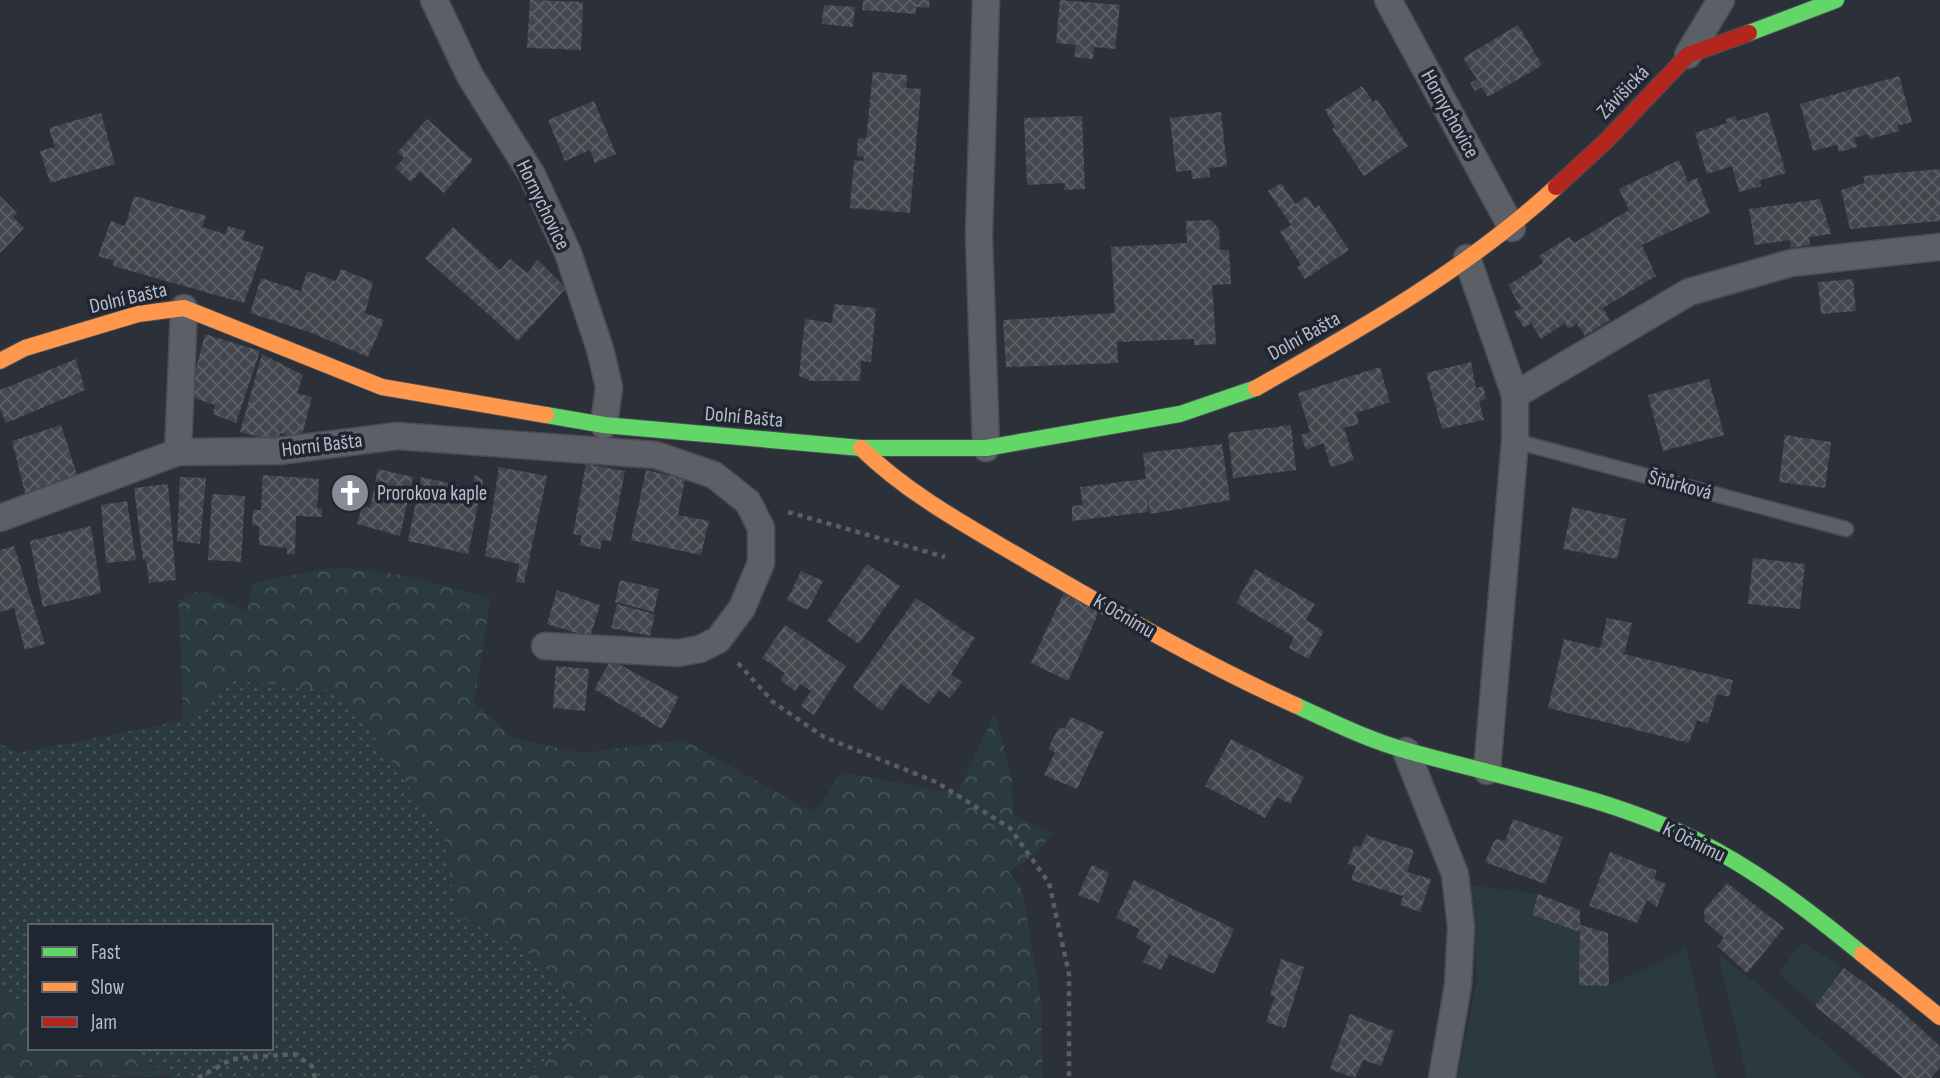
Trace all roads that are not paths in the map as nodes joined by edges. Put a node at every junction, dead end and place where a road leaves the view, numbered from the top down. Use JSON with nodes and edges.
{"nodes":[{"id":1,"x":434,"y":0,"type":"edge"},
{"id":2,"x":986,"y":0,"type":"edge"},
{"id":3,"x":1388,"y":0,"type":"edge"},
{"id":4,"x":1721,"y":0,"type":"edge"},
{"id":5,"x":1836,"y":0,"type":"edge"},
{"id":6,"x":1688,"y":55,"type":"junction"},
{"id":7,"x":1512,"y":228,"type":"junction"},
{"id":8,"x":1940,"y":247,"type":"edge"},
{"id":9,"x":1468,"y":258,"type":"junction"},
{"id":10,"x":184,"y":308,"type":"junction"},
{"id":11,"x":12,"y":343,"type":"edge"},
{"id":12,"x":0,"y":361,"type":"edge"},
{"id":13,"x":1515,"y":395,"type":"junction"},
{"id":14,"x":604,"y":425,"type":"junction"},
{"id":15,"x":1515,"y":441,"type":"junction"},
{"id":16,"x":657,"y":442,"type":"junction"},
{"id":17,"x":861,"y":448,"type":"junction"},
{"id":18,"x":986,"y":448,"type":"junction"},
{"id":19,"x":178,"y":452,"type":"junction"},
{"id":20,"x":0,"y":518,"type":"edge"},
{"id":21,"x":1846,"y":528,"type":"dead end"},
{"id":22,"x":545,"y":646,"type":"dead end"},
{"id":23,"x":1406,"y":751,"type":"junction"},
{"id":24,"x":1487,"y":771,"type":"junction"},
{"id":25,"x":1940,"y":1017,"type":"edge"},
{"id":26,"x":1442,"y":1078,"type":"edge"}],
"edges":[{"from":1,"to":14,"type":"street","name":"Hornychovice"},
{"from":2,"to":18,"type":"street"},
{"from":3,"to":7,"type":"street","name":"Hornychovice"},
{"from":4,"to":6,"type":"street"},
{"from":5,"to":6,"type":"street","name":"Závišická"},
{"from":6,"to":7,"type":"street","name":"Závišická"},
{"from":7,"to":9,"type":"street","name":"Závišická"},
{"from":8,"to":13,"type":"street"},
{"from":9,"to":13,"type":"street"},
{"from":9,"to":18,"type":"street","name":"Dolní Bašta"},
{"from":10,"to":11,"type":"street","name":"Dolní Bašta"},
{"from":10,"to":14,"type":"street","name":"Dolní Bašta"},
{"from":10,"to":19,"type":"street"},
{"from":11,"to":12,"type":"street","name":"Dolní Bašta"},
{"from":13,"to":15,"type":"street"},
{"from":14,"to":16,"type":"street","name":"Dolní Bašta"},
{"from":15,"to":21,"type":"lane","name":"Šňůrková"},
{"from":15,"to":24,"type":"street"},
{"from":16,"to":17,"type":"street","name":"Dolní Bašta"},
{"from":16,"to":19,"type":"street","name":"Horní Bašta"},
{"from":16,"to":22,"type":"street"},
{"from":17,"to":18,"type":"street","name":"Dolní Bašta"},
{"from":17,"to":23,"type":"street","name":"K Očnímu"},
{"from":19,"to":20,"type":"street","name":"Horní Bašta"},
{"from":23,"to":24,"type":"street","name":"K Očnímu"},
{"from":23,"to":26,"type":"street"},
{"from":24,"to":25,"type":"street","name":"K Očnímu"}]}
